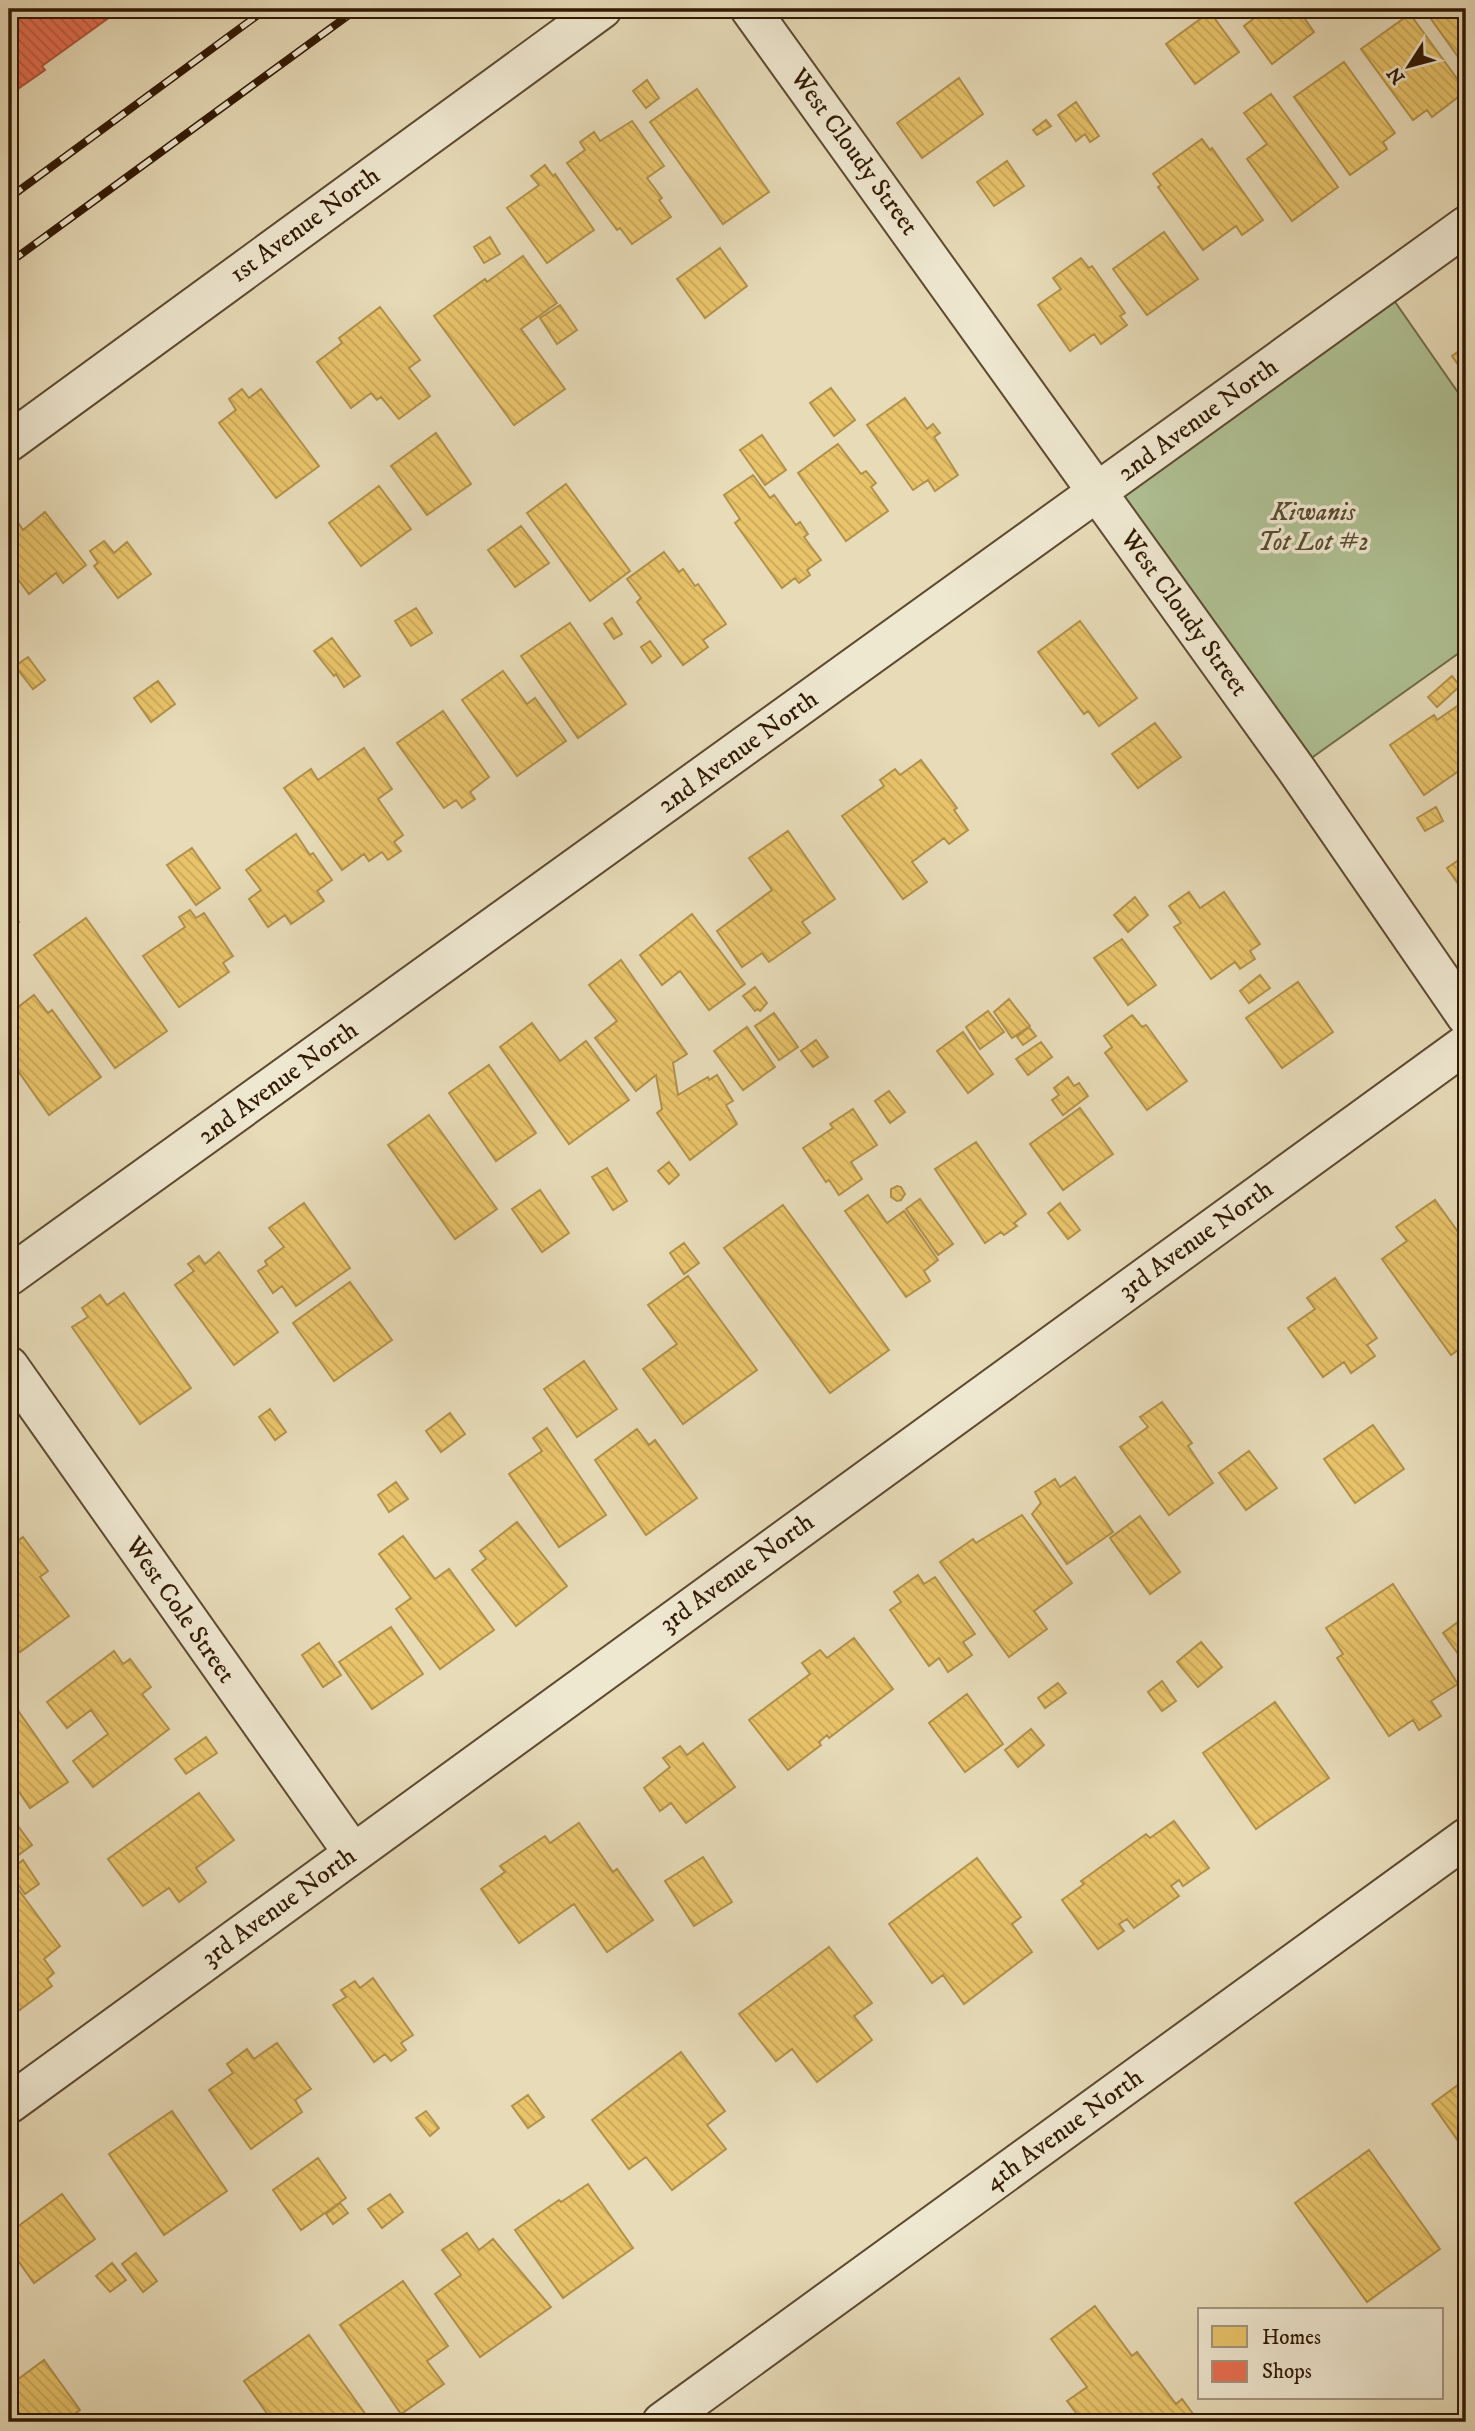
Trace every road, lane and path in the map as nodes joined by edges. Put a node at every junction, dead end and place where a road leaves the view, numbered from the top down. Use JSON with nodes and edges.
{"nodes":[{"id":1,"x":602,"y":9,"type":"edge"},
{"id":2,"x":750,"y":9,"type":"edge"},
{"id":3,"x":1466,"y":226,"type":"edge"},
{"id":4,"x":9,"y":442,"type":"edge"},
{"id":5,"x":1098,"y":493,"type":"junction"},
{"id":6,"x":1466,"y":1016,"type":"edge"},
{"id":7,"x":1466,"y":1044,"type":"edge"},
{"id":8,"x":9,"y":1276,"type":"edge"},
{"id":9,"x":9,"y":1366,"type":"edge"},
{"id":10,"x":1466,"y":1838,"type":"edge"},
{"id":11,"x":352,"y":1853,"type":"junction"},
{"id":12,"x":9,"y":2104,"type":"edge"},
{"id":13,"x":662,"y":2422,"type":"edge"}],
"edges":[{"from":1,"to":4,"type":"street","name":"1st Avenue North"},
{"from":2,"to":5,"type":"street","name":"West Cloudy Street"},
{"from":3,"to":5,"type":"street","name":"2nd Avenue North"},
{"from":5,"to":6,"type":"street","name":"West Cloudy Street"},
{"from":5,"to":8,"type":"street","name":"2nd Avenue North"},
{"from":7,"to":11,"type":"street","name":"3rd Avenue North"},
{"from":9,"to":11,"type":"street","name":"West Cole Street"},
{"from":10,"to":13,"type":"street","name":"4th Avenue North"},
{"from":11,"to":12,"type":"street","name":"3rd Avenue North"}]}
